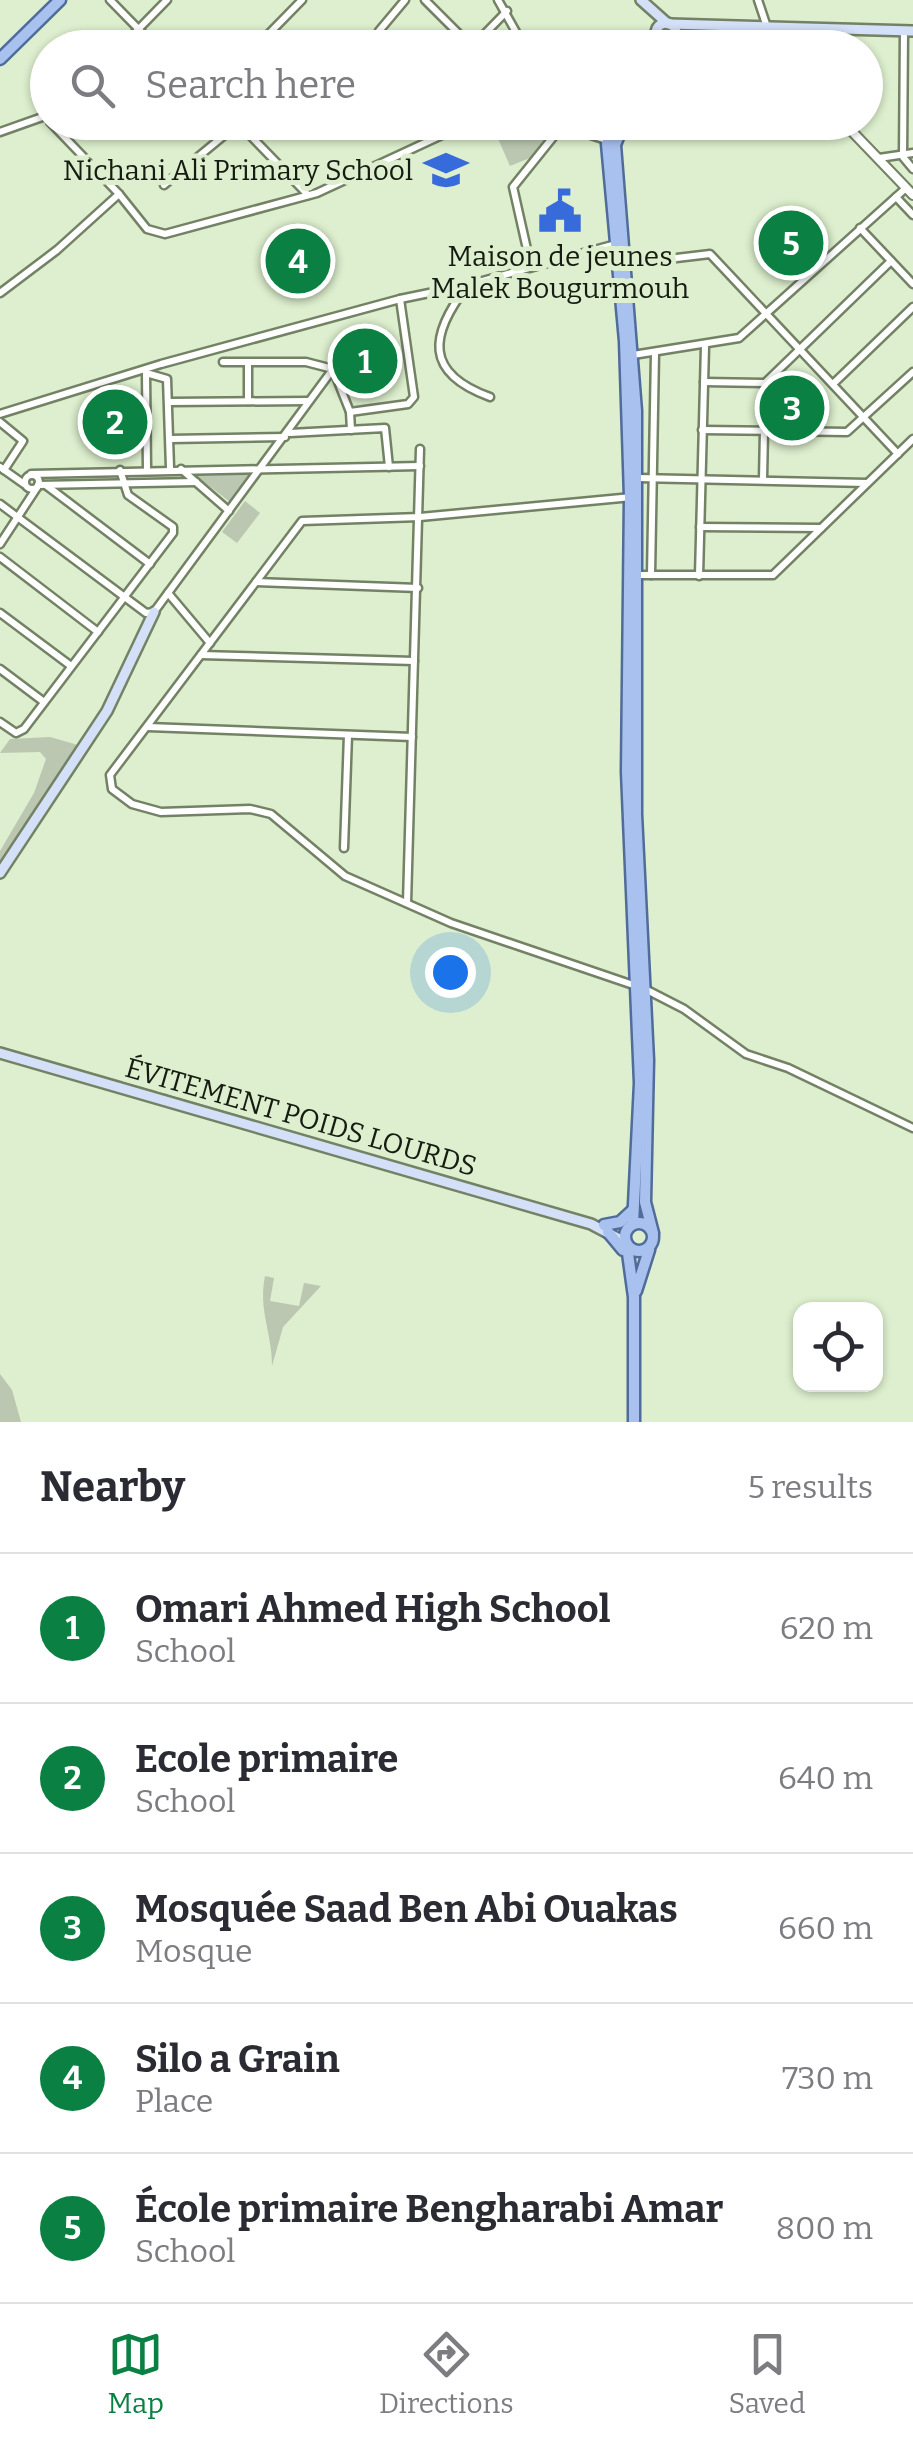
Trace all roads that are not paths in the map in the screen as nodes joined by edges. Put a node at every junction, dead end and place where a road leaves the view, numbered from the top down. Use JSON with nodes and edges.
{"nodes":[{"id":1,"x":60,"y":0,"type":"edge"},
{"id":2,"x":110,"y":0,"type":"edge"},
{"id":3,"x":165,"y":0,"type":"edge"},
{"id":4,"x":405,"y":0,"type":"edge"},
{"id":5,"x":425,"y":0,"type":"edge"},
{"id":6,"x":758,"y":0,"type":"edge"},
{"id":7,"x":299,"y":1,"type":"edge"},
{"id":8,"x":501,"y":1,"type":"edge"},
{"id":9,"x":644,"y":4,"type":"edge"},
{"id":10,"x":507,"y":11,"type":"junction"},
{"id":11,"x":669,"y":24,"type":"junction"},
{"id":12,"x":694,"y":25,"type":"junction"},
{"id":13,"x":750,"y":26,"type":"junction"},
{"id":14,"x":767,"y":27,"type":"junction"},
{"id":15,"x":139,"y":30,"type":"joint"},
{"id":16,"x":272,"y":30,"type":"edge"},
{"id":17,"x":381,"y":30,"type":"edge"},
{"id":18,"x":455,"y":30,"type":"edge"},
{"id":19,"x":489,"y":30,"type":"edge"},
{"id":20,"x":516,"y":30,"type":"edge"},
{"id":21,"x":655,"y":30,"type":"edge"},
{"id":22,"x":659,"y":30,"type":"edge"},
{"id":23,"x":669,"y":30,"type":"edge"},
{"id":24,"x":686,"y":30,"type":"edge"},
{"id":25,"x":754,"y":30,"type":"edge"},
{"id":26,"x":874,"y":30,"type":"edge"},
{"id":27,"x":883,"y":30,"type":"edge"},
{"id":28,"x":909,"y":31,"type":"edge"},
{"id":29,"x":909,"y":44,"type":"edge"},
{"id":30,"x":0,"y":59,"type":"edge"},
{"id":31,"x":908,"y":94,"type":"edge"},
{"id":32,"x":30,"y":124,"type":"edge"},
{"id":33,"x":0,"y":132,"type":"edge"},
{"id":34,"x":68,"y":140,"type":"edge"},
{"id":35,"x":218,"y":140,"type":"edge"},
{"id":36,"x":255,"y":140,"type":"edge"},
{"id":37,"x":430,"y":140,"type":"edge"},
{"id":38,"x":551,"y":140,"type":"edge"},
{"id":39,"x":608,"y":140,"type":"edge"},
{"id":40,"x":861,"y":140,"type":"edge"},
{"id":41,"x":611,"y":141,"type":"junction"},
{"id":42,"x":913,"y":154,"type":"edge"},
{"id":43,"x":902,"y":156,"type":"junction"},
{"id":44,"x":878,"y":158,"type":"junction"},
{"id":45,"x":913,"y":169,"type":"edge"},
{"id":46,"x":164,"y":185,"type":"dead end"},
{"id":47,"x":909,"y":192,"type":"edge"},
{"id":48,"x":119,"y":194,"type":"junction"},
{"id":49,"x":308,"y":195,"type":"junction"},
{"id":50,"x":896,"y":197,"type":"junction"},
{"id":51,"x":913,"y":215,"type":"edge"},
{"id":52,"x":860,"y":228,"type":"junction"},
{"id":53,"x":617,"y":243,"type":"junction"},
{"id":54,"x":891,"y":260,"type":"junction"},
{"id":55,"x":626,"y":264,"type":"junction"},
{"id":56,"x":530,"y":267,"type":"junction"},
{"id":57,"x":913,"y":284,"type":"edge"},
{"id":58,"x":468,"y":285,"type":"junction"},
{"id":59,"x":0,"y":293,"type":"edge"},
{"id":60,"x":400,"y":299,"type":"junction"},
{"id":61,"x":913,"y":307,"type":"edge"},
{"id":62,"x":768,"y":314,"type":"junction"},
{"id":63,"x":705,"y":346,"type":"junction"},
{"id":64,"x":800,"y":348,"type":"junction"},
{"id":65,"x":655,"y":353,"type":"junction"},
{"id":66,"x":634,"y":355,"type":"junction"},
{"id":67,"x":224,"y":362,"type":"dead end"},
{"id":68,"x":248,"y":364,"type":"junction"},
{"id":69,"x":332,"y":369,"type":"junction"},
{"id":70,"x":145,"y":371,"type":"junction"},
{"id":71,"x":913,"y":372,"type":"edge"},
{"id":72,"x":704,"y":382,"type":"junction"},
{"id":73,"x":765,"y":383,"type":"junction"},
{"id":74,"x":833,"y":384,"type":"junction"},
{"id":75,"x":490,"y":397,"type":"dead end"},
{"id":76,"x":248,"y":401,"type":"junction"},
{"id":77,"x":310,"y":401,"type":"junction"},
{"id":78,"x":169,"y":402,"type":"junction"},
{"id":79,"x":350,"y":412,"type":"junction"},
{"id":80,"x":0,"y":414,"type":"edge"},
{"id":81,"x":865,"y":418,"type":"junction"},
{"id":82,"x":0,"y":422,"type":"edge"},
{"id":83,"x":351,"y":430,"type":"junction"},
{"id":84,"x":702,"y":430,"type":"junction"},
{"id":85,"x":765,"y":431,"type":"junction"},
{"id":86,"x":288,"y":435,"type":"junction"},
{"id":87,"x":170,"y":439,"type":"junction"},
{"id":88,"x":913,"y":439,"type":"edge"},
{"id":89,"x":420,"y":449,"type":"dead end"},
{"id":90,"x":898,"y":454,"type":"junction"},
{"id":91,"x":264,"y":466,"type":"junction"},
{"id":92,"x":420,"y":466,"type":"junction"},
{"id":93,"x":389,"y":467,"type":"junction"},
{"id":94,"x":147,"y":468,"type":"junction"},
{"id":95,"x":170,"y":468,"type":"junction"},
{"id":96,"x":180,"y":468,"type":"junction"},
{"id":97,"x":2,"y":469,"type":"edge"},
{"id":98,"x":120,"y":470,"type":"junction"},
{"id":99,"x":32,"y":474,"type":"junction"},
{"id":100,"x":638,"y":478,"type":"junction"},
{"id":101,"x":652,"y":478,"type":"junction"},
{"id":102,"x":701,"y":478,"type":"junction"},
{"id":103,"x":763,"y":479,"type":"junction"},
{"id":104,"x":196,"y":482,"type":"junction"},
{"id":105,"x":869,"y":483,"type":"junction"},
{"id":106,"x":25,"y":484,"type":"junction"},
{"id":107,"x":122,"y":484,"type":"junction"},
{"id":108,"x":40,"y":486,"type":"junction"},
{"id":109,"x":634,"y":497,"type":"junction"},
{"id":110,"x":0,"y":504,"type":"edge"},
{"id":111,"x":229,"y":511,"type":"junction"},
{"id":112,"x":420,"y":518,"type":"junction"},
{"id":113,"x":20,"y":519,"type":"junction"},
{"id":114,"x":700,"y":527,"type":"junction"},
{"id":115,"x":823,"y":528,"type":"junction"},
{"id":116,"x":0,"y":544,"type":"edge"},
{"id":117,"x":0,"y":557,"type":"edge"},
{"id":118,"x":150,"y":564,"type":"junction"},
{"id":119,"x":638,"y":574,"type":"junction"},
{"id":120,"x":650,"y":575,"type":"junction"},
{"id":121,"x":699,"y":576,"type":"junction"},
{"id":122,"x":256,"y":582,"type":"junction"},
{"id":123,"x":418,"y":588,"type":"junction"},
{"id":124,"x":168,"y":594,"type":"junction"},
{"id":125,"x":125,"y":597,"type":"junction"},
{"id":126,"x":154,"y":612,"type":"junction"},
{"id":127,"x":0,"y":613,"type":"edge"},
{"id":128,"x":98,"y":632,"type":"junction"},
{"id":129,"x":210,"y":643,"type":"junction"},
{"id":130,"x":201,"y":655,"type":"junction"},
{"id":131,"x":414,"y":661,"type":"junction"},
{"id":132,"x":71,"y":666,"type":"junction"},
{"id":133,"x":0,"y":668,"type":"edge"},
{"id":134,"x":44,"y":702,"type":"junction"},
{"id":135,"x":0,"y":722,"type":"edge"},
{"id":136,"x":148,"y":727,"type":"junction"},
{"id":137,"x":348,"y":735,"type":"junction"},
{"id":138,"x":412,"y":737,"type":"junction"},
{"id":139,"x":344,"y":848,"type":"dead end"},
{"id":140,"x":0,"y":874,"type":"edge"},
{"id":141,"x":407,"y":903,"type":"junction"},
{"id":142,"x":641,"y":988,"type":"junction"},
{"id":143,"x":0,"y":1053,"type":"edge"},
{"id":144,"x":913,"y":1128,"type":"edge"},
{"id":145,"x":636,"y":1205,"type":"junction"},
{"id":146,"x":632,"y":1225,"type":"junction"},
{"id":147,"x":606,"y":1228,"type":"junction"},
{"id":148,"x":652,"y":1239,"type":"junction"},
{"id":149,"x":626,"y":1244,"type":"junction"},
{"id":150,"x":630,"y":1268,"type":"junction"},
{"id":151,"x":634,"y":1297,"type":"junction"},
{"id":152,"x":634,"y":1422,"type":"edge"}],
"edges":[{"from":1,"to":30,"type":"main road"},
{"from":2,"to":15,"type":"street"},
{"from":3,"to":15,"type":"street"},
{"from":4,"to":17,"type":"street"},
{"from":5,"to":18,"type":"street"},
{"from":6,"to":14,"type":"street"},
{"from":7,"to":16,"type":"street"},
{"from":8,"to":10,"type":"street"},
{"from":9,"to":11,"type":"main road"},
{"from":9,"to":21,"type":"main road"},
{"from":10,"to":19,"type":"street"},
{"from":10,"to":20,"type":"street"},
{"from":11,"to":12,"type":"main road"},
{"from":11,"to":22,"type":"main road"},
{"from":11,"to":23,"type":"main road"},
{"from":12,"to":13,"type":"main road"},
{"from":12,"to":24,"type":"main road"},
{"from":13,"to":14,"type":"main road"},
{"from":13,"to":25,"type":"street"},
{"from":14,"to":26,"type":"main road"},
{"from":27,"to":28,"type":"main road"},
{"from":28,"to":29,"type":"street"},
{"from":29,"to":31,"type":"street"},
{"from":31,"to":43,"type":"street"},
{"from":32,"to":33,"type":"street"},
{"from":34,"to":48,"type":"street"},
{"from":35,"to":46,"type":"street"},
{"from":36,"to":49,"type":"street"},
{"from":37,"to":49,"type":"street"},
{"from":38,"to":56,"type":"street"},
{"from":39,"to":41,"type":"street"},
{"from":40,"to":44,"type":"street"},
{"from":41,"to":53,"type":"main road"},
{"from":41,"to":55,"type":"main road"},
{"from":42,"to":43,"type":"street"},
{"from":43,"to":44,"type":"street"},
{"from":43,"to":45,"type":"street"},
{"from":44,"to":47,"type":"street"},
{"from":47,"to":50,"type":"street"},
{"from":48,"to":49,"type":"street"},
{"from":48,"to":59,"type":"street"},
{"from":50,"to":51,"type":"street"},
{"from":50,"to":52,"type":"street"},
{"from":52,"to":54,"type":"street"},
{"from":52,"to":62,"type":"street"},
{"from":53,"to":56,"type":"street"},
{"from":53,"to":109,"type":"main road"},
{"from":54,"to":57,"type":"street"},
{"from":54,"to":64,"type":"street"},
{"from":55,"to":62,"type":"street"},
{"from":55,"to":66,"type":"main road"},
{"from":56,"to":58,"type":"street"},
{"from":58,"to":60,"type":"street"},
{"from":58,"to":75,"type":"street"},
{"from":60,"to":70,"type":"street"},
{"from":60,"to":79,"type":"street"},
{"from":61,"to":74,"type":"street"},
{"from":62,"to":63,"type":"street"},
{"from":62,"to":64,"type":"street"},
{"from":63,"to":65,"type":"street"},
{"from":63,"to":72,"type":"street"},
{"from":64,"to":73,"type":"street"},
{"from":64,"to":74,"type":"street"},
{"from":65,"to":66,"type":"street"},
{"from":65,"to":101,"type":"street"},
{"from":66,"to":100,"type":"main road"},
{"from":67,"to":68,"type":"street"},
{"from":68,"to":69,"type":"street"},
{"from":68,"to":76,"type":"street"},
{"from":69,"to":77,"type":"street"},
{"from":69,"to":79,"type":"street"},
{"from":70,"to":78,"type":"street"},
{"from":70,"to":80,"type":"street"},
{"from":70,"to":94,"type":"street"},
{"from":71,"to":81,"type":"street"},
{"from":72,"to":73,"type":"street"},
{"from":72,"to":84,"type":"street"},
{"from":73,"to":85,"type":"street"},
{"from":74,"to":81,"type":"street"},
{"from":76,"to":77,"type":"street"},
{"from":76,"to":78,"type":"street"},
{"from":77,"to":86,"type":"street"},
{"from":78,"to":87,"type":"street"},
{"from":79,"to":83,"type":"street"},
{"from":81,"to":85,"type":"street"},
{"from":81,"to":90,"type":"street"},
{"from":82,"to":97,"type":"street"},
{"from":83,"to":86,"type":"street"},
{"from":83,"to":93,"type":"street"},
{"from":84,"to":85,"type":"street"},
{"from":84,"to":102,"type":"street"},
{"from":85,"to":103,"type":"street"},
{"from":86,"to":87,"type":"street"},
{"from":86,"to":91,"type":"street"},
{"from":87,"to":95,"type":"street"},
{"from":88,"to":90,"type":"street"},
{"from":89,"to":92,"type":"street"},
{"from":90,"to":105,"type":"street"},
{"from":91,"to":93,"type":"street"},
{"from":91,"to":96,"type":"street"},
{"from":91,"to":111,"type":"street"},
{"from":92,"to":93,"type":"street"},
{"from":92,"to":112,"type":"street"},
{"from":94,"to":95,"type":"street"},
{"from":94,"to":98,"type":"street"},
{"from":95,"to":96,"type":"street"},
{"from":96,"to":104,"type":"street"},
{"from":97,"to":106,"type":"street"},
{"from":98,"to":99,"type":"street"},
{"from":98,"to":107,"type":"street"},
{"from":99,"to":106,"type":"street"},
{"from":99,"to":108,"type":"street"},
{"from":100,"to":101,"type":"street"},
{"from":100,"to":109,"type":"main road"},
{"from":101,"to":102,"type":"street"},
{"from":101,"to":120,"type":"street"},
{"from":102,"to":103,"type":"street"},
{"from":102,"to":114,"type":"street"},
{"from":103,"to":105,"type":"street"},
{"from":104,"to":107,"type":"street"},
{"from":104,"to":111,"type":"street"},
{"from":105,"to":115,"type":"street"},
{"from":106,"to":108,"type":"street"},
{"from":107,"to":108,"type":"street"},
{"from":107,"to":118,"type":"street"},
{"from":108,"to":113,"type":"street"},
{"from":108,"to":118,"type":"street"},
{"from":109,"to":112,"type":"street"},
{"from":109,"to":119,"type":"main road"},
{"from":109,"to":142,"type":"main road"},
{"from":110,"to":113,"type":"street"},
{"from":111,"to":124,"type":"street"},
{"from":112,"to":122,"type":"street"},
{"from":112,"to":123,"type":"street"},
{"from":113,"to":116,"type":"street"},
{"from":113,"to":125,"type":"street"},
{"from":114,"to":115,"type":"street"},
{"from":114,"to":121,"type":"street"},
{"from":115,"to":121,"type":"street"},
{"from":117,"to":128,"type":"street"},
{"from":118,"to":125,"type":"street"},
{"from":119,"to":120,"type":"street"},
{"from":119,"to":142,"type":"main road"},
{"from":120,"to":121,"type":"street"},
{"from":122,"to":123,"type":"street"},
{"from":122,"to":129,"type":"street"},
{"from":123,"to":131,"type":"street"},
{"from":124,"to":126,"type":"street"},
{"from":124,"to":129,"type":"street"},
{"from":125,"to":126,"type":"street"},
{"from":125,"to":128,"type":"street"},
{"from":126,"to":140,"type":"main road"},
{"from":127,"to":132,"type":"street"},
{"from":128,"to":132,"type":"street"},
{"from":129,"to":130,"type":"street"},
{"from":130,"to":131,"type":"street"},
{"from":130,"to":136,"type":"street"},
{"from":131,"to":138,"type":"street"},
{"from":132,"to":134,"type":"street"},
{"from":133,"to":134,"type":"street"},
{"from":134,"to":135,"type":"street"},
{"from":136,"to":137,"type":"street"},
{"from":136,"to":141,"type":"street"},
{"from":137,"to":138,"type":"street"},
{"from":137,"to":139,"type":"street"},
{"from":138,"to":141,"type":"street"},
{"from":141,"to":142,"type":"street"},
{"from":142,"to":144,"type":"street"},
{"from":142,"to":145,"type":"main road"},
{"from":142,"to":148,"type":"main road"},
{"from":143,"to":147,"type":"main road","name":"ÉVITEMENT POIDS LOURDS"},
{"from":145,"to":146,"type":"main road"},
{"from":145,"to":147,"type":"main road"},
{"from":146,"to":147,"type":"main road","name":"ÉVITEMENT POIDS LOURDS"},
{"from":146,"to":148,"type":"main road"},
{"from":146,"to":149,"type":"main road"},
{"from":147,"to":149,"type":"main road"},
{"from":147,"to":150,"type":"main road"},
{"from":148,"to":149,"type":"main road"},
{"from":148,"to":151,"type":"main road"},
{"from":149,"to":150,"type":"main road"},
{"from":150,"to":151,"type":"main road"},
{"from":151,"to":152,"type":"main road"}]}
